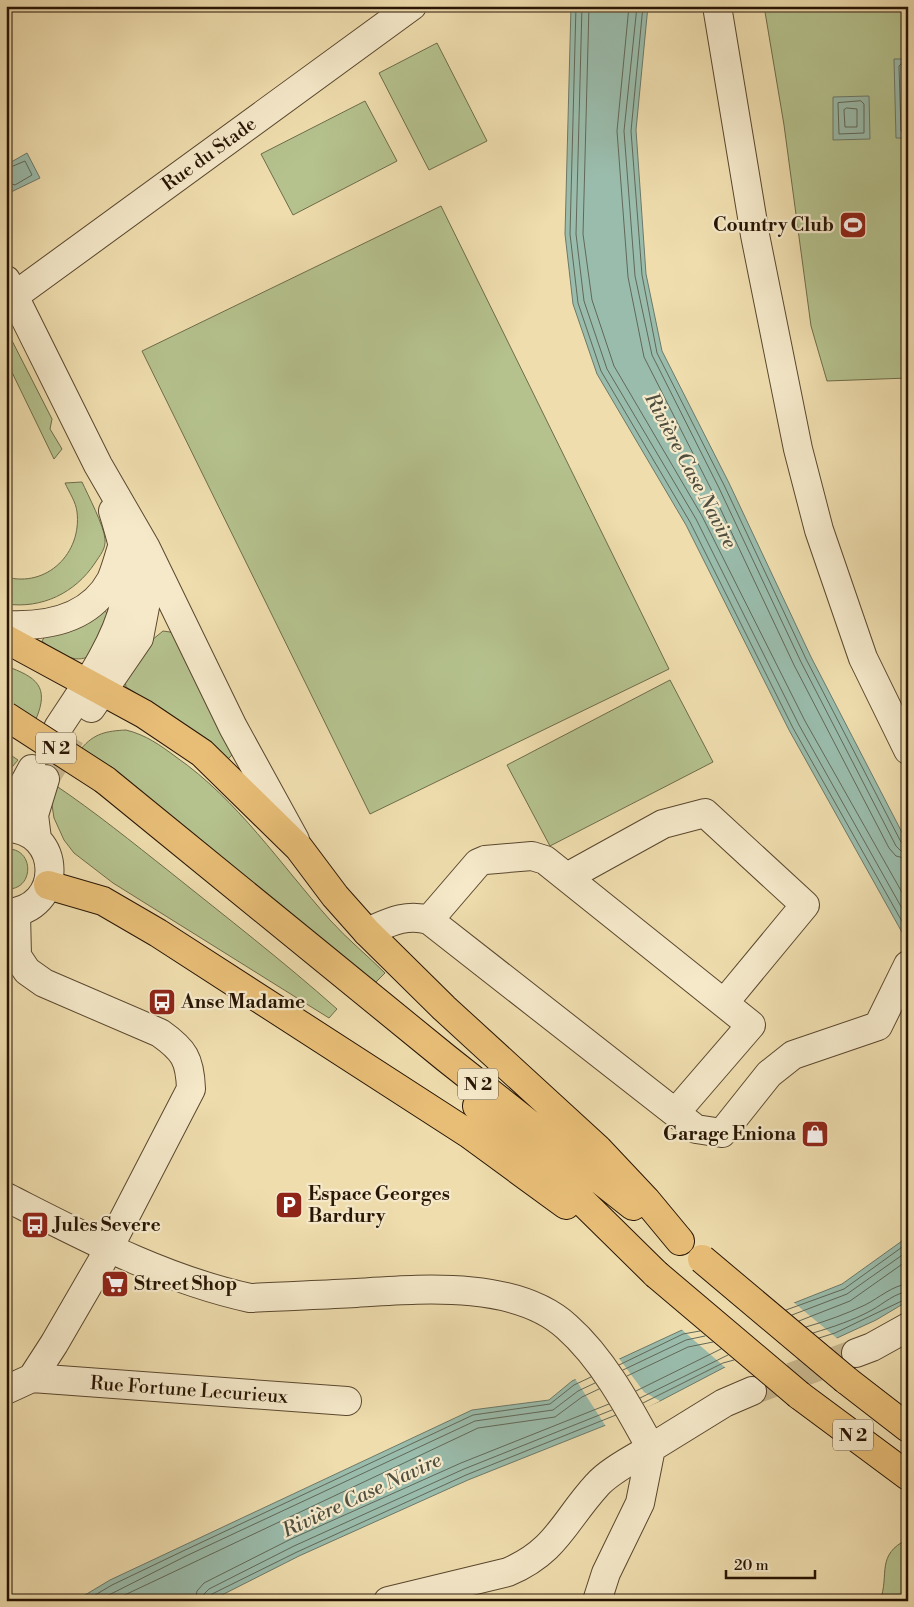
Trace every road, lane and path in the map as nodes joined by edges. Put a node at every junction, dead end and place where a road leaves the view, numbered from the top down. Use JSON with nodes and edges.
{"nodes":[{"id":1,"x":412,"y":6,"type":"edge"},
{"id":2,"x":717,"y":6,"type":"edge"},
{"id":3,"x":9,"y":292,"type":"edge"},
{"id":4,"x":135,"y":546,"type":"junction"},
{"id":5,"x":184,"y":624,"type":"junction"},
{"id":6,"x":6,"y":625,"type":"edge"},
{"id":7,"x":139,"y":638,"type":"junction"},
{"id":8,"x":6,"y":639,"type":"edge"},
{"id":9,"x":94,"y":688,"type":"junction"},
{"id":10,"x":6,"y":716,"type":"edge"},
{"id":11,"x":64,"y":732,"type":"tunnel mouth"},
{"id":12,"x":6,"y":736,"type":"edge"},
{"id":13,"x":908,"y":750,"type":"edge"},
{"id":14,"x":101,"y":788,"type":"junction"},
{"id":15,"x":6,"y":817,"type":"edge"},
{"id":16,"x":6,"y":828,"type":"edge"},
{"id":17,"x":37,"y":840,"type":"junction"},
{"id":18,"x":299,"y":848,"type":"junction"},
{"id":19,"x":567,"y":877,"type":"junction"},
{"id":20,"x":48,"y":885,"type":"junction"},
{"id":21,"x":11,"y":913,"type":"edge"},
{"id":22,"x":429,"y":920,"type":"junction"},
{"id":23,"x":367,"y":932,"type":"junction"},
{"id":24,"x":908,"y":965,"type":"edge"},
{"id":25,"x":724,"y":1003,"type":"junction"},
{"id":26,"x":676,"y":1112,"type":"junction"},
{"id":27,"x":6,"y":1198,"type":"edge"},
{"id":28,"x":680,"y":1241,"type":"junction"},
{"id":29,"x":108,"y":1248,"type":"junction"},
{"id":30,"x":656,"y":1274,"type":"junction"},
{"id":31,"x":908,"y":1327,"type":"edge"},
{"id":32,"x":856,"y":1353,"type":"tunnel mouth"},
{"id":33,"x":32,"y":1378,"type":"junction"},
{"id":34,"x":6,"y":1390,"type":"edge"},
{"id":35,"x":752,"y":1391,"type":"tunnel mouth"},
{"id":36,"x":347,"y":1402,"type":"dead end"},
{"id":37,"x":908,"y":1428,"type":"edge"},
{"id":38,"x":651,"y":1448,"type":"junction"},
{"id":39,"x":908,"y":1476,"type":"edge"},
{"id":40,"x":388,"y":1601,"type":"edge"},
{"id":41,"x":598,"y":1601,"type":"edge"}],
"edges":[{"from":1,"to":3,"type":"street","name":"Rue du Stade"},
{"from":2,"to":13,"type":"street"},
{"from":3,"to":4,"type":"street"},
{"from":4,"to":5,"type":"street"},
{"from":4,"to":6,"type":"street"},
{"from":4,"to":7,"type":"street"},
{"from":4,"to":9,"type":"street"},
{"from":5,"to":7,"type":"street"},
{"from":5,"to":18,"type":"street"},
{"from":7,"to":9,"type":"street"},
{"from":8,"to":9,"type":"main road"},
{"from":9,"to":11,"type":"street"},
{"from":9,"to":18,"type":"main road"},
{"from":10,"to":14,"type":"main road","number":"N 2","bridge":true},
{"from":12,"to":14,"type":"main road","number":"N 2"},
{"from":14,"to":28,"type":"main road","number":"N 2"},
{"from":14,"to":30,"type":"main road","number":"N 2"},
{"from":15,"to":17,"type":"street"},
{"from":16,"to":17,"type":"street"},
{"from":17,"to":20,"type":"street"},
{"from":18,"to":23,"type":"main road"},
{"from":19,"to":22,"type":"street"},
{"from":19,"to":25,"type":"street"},
{"from":19,"to":25,"type":"street"},
{"from":20,"to":21,"type":"street"},
{"from":20,"to":30,"type":"main road"},
{"from":21,"to":29,"type":"street"},
{"from":22,"to":23,"type":"street"},
{"from":22,"to":26,"type":"street"},
{"from":23,"to":28,"type":"main road"},
{"from":24,"to":26,"type":"street"},
{"from":25,"to":26,"type":"street"},
{"from":27,"to":29,"type":"street"},
{"from":28,"to":37,"type":"main road","number":"N 2","bridge":true},
{"from":29,"to":33,"type":"street"},
{"from":29,"to":38,"type":"street"},
{"from":30,"to":39,"type":"main road","number":"N 2","bridge":true},
{"from":31,"to":32,"type":"street"},
{"from":33,"to":34,"type":"street"},
{"from":33,"to":36,"type":"street","name":"Rue Fortune Lecurieux"},
{"from":35,"to":38,"type":"street"},
{"from":38,"to":40,"type":"street"},
{"from":38,"to":41,"type":"street"}]}
